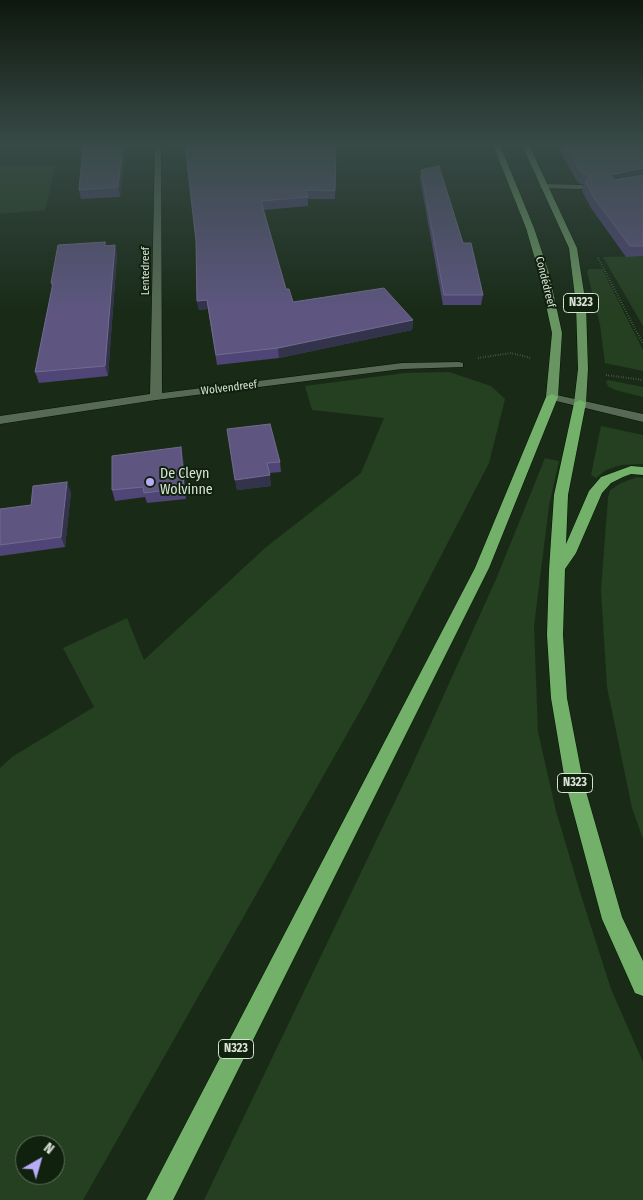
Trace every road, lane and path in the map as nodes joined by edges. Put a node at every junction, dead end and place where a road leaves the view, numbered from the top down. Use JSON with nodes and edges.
{"nodes":[{"id":1,"x":158,"y":201,"type":"edge"},
{"id":2,"x":519,"y":201,"type":"edge"},
{"id":3,"x":551,"y":201,"type":"edge"},
{"id":4,"x":595,"y":252,"type":"dead end"},
{"id":5,"x":643,"y":344,"type":"edge"},
{"id":6,"x":459,"y":365,"type":"dead end"},
{"id":7,"x":156,"y":397,"type":"junction"},
{"id":8,"x":552,"y":397,"type":"junction"},
{"id":9,"x":580,"y":403,"type":"junction"},
{"id":10,"x":643,"y":418,"type":"edge"},
{"id":11,"x":0,"y":420,"type":"edge"},
{"id":12,"x":643,"y":471,"type":"edge"},
{"id":13,"x":556,"y":570,"type":"junction"},
{"id":14,"x":643,"y":985,"type":"edge"},
{"id":15,"x":159,"y":1200,"type":"edge"}],
"edges":[{"from":1,"to":7,"type":"street","name":"Lentedreef"},
{"from":2,"to":8,"type":"main road","name":"Condédreef","number":"N323"},
{"from":3,"to":9,"type":"main road","number":"N323"},
{"from":4,"to":5,"type":"path"},
{"from":6,"to":7,"type":"street","name":"Wolvendreef"},
{"from":7,"to":11,"type":"street","name":"Wolvendreef"},
{"from":8,"to":9,"type":"street"},
{"from":8,"to":15,"type":"highway","number":"N323"},
{"from":9,"to":10,"type":"street"},
{"from":9,"to":13,"type":"highway","number":"N323"},
{"from":12,"to":13,"type":"highway"},
{"from":13,"to":14,"type":"highway","number":"N323"}]}
